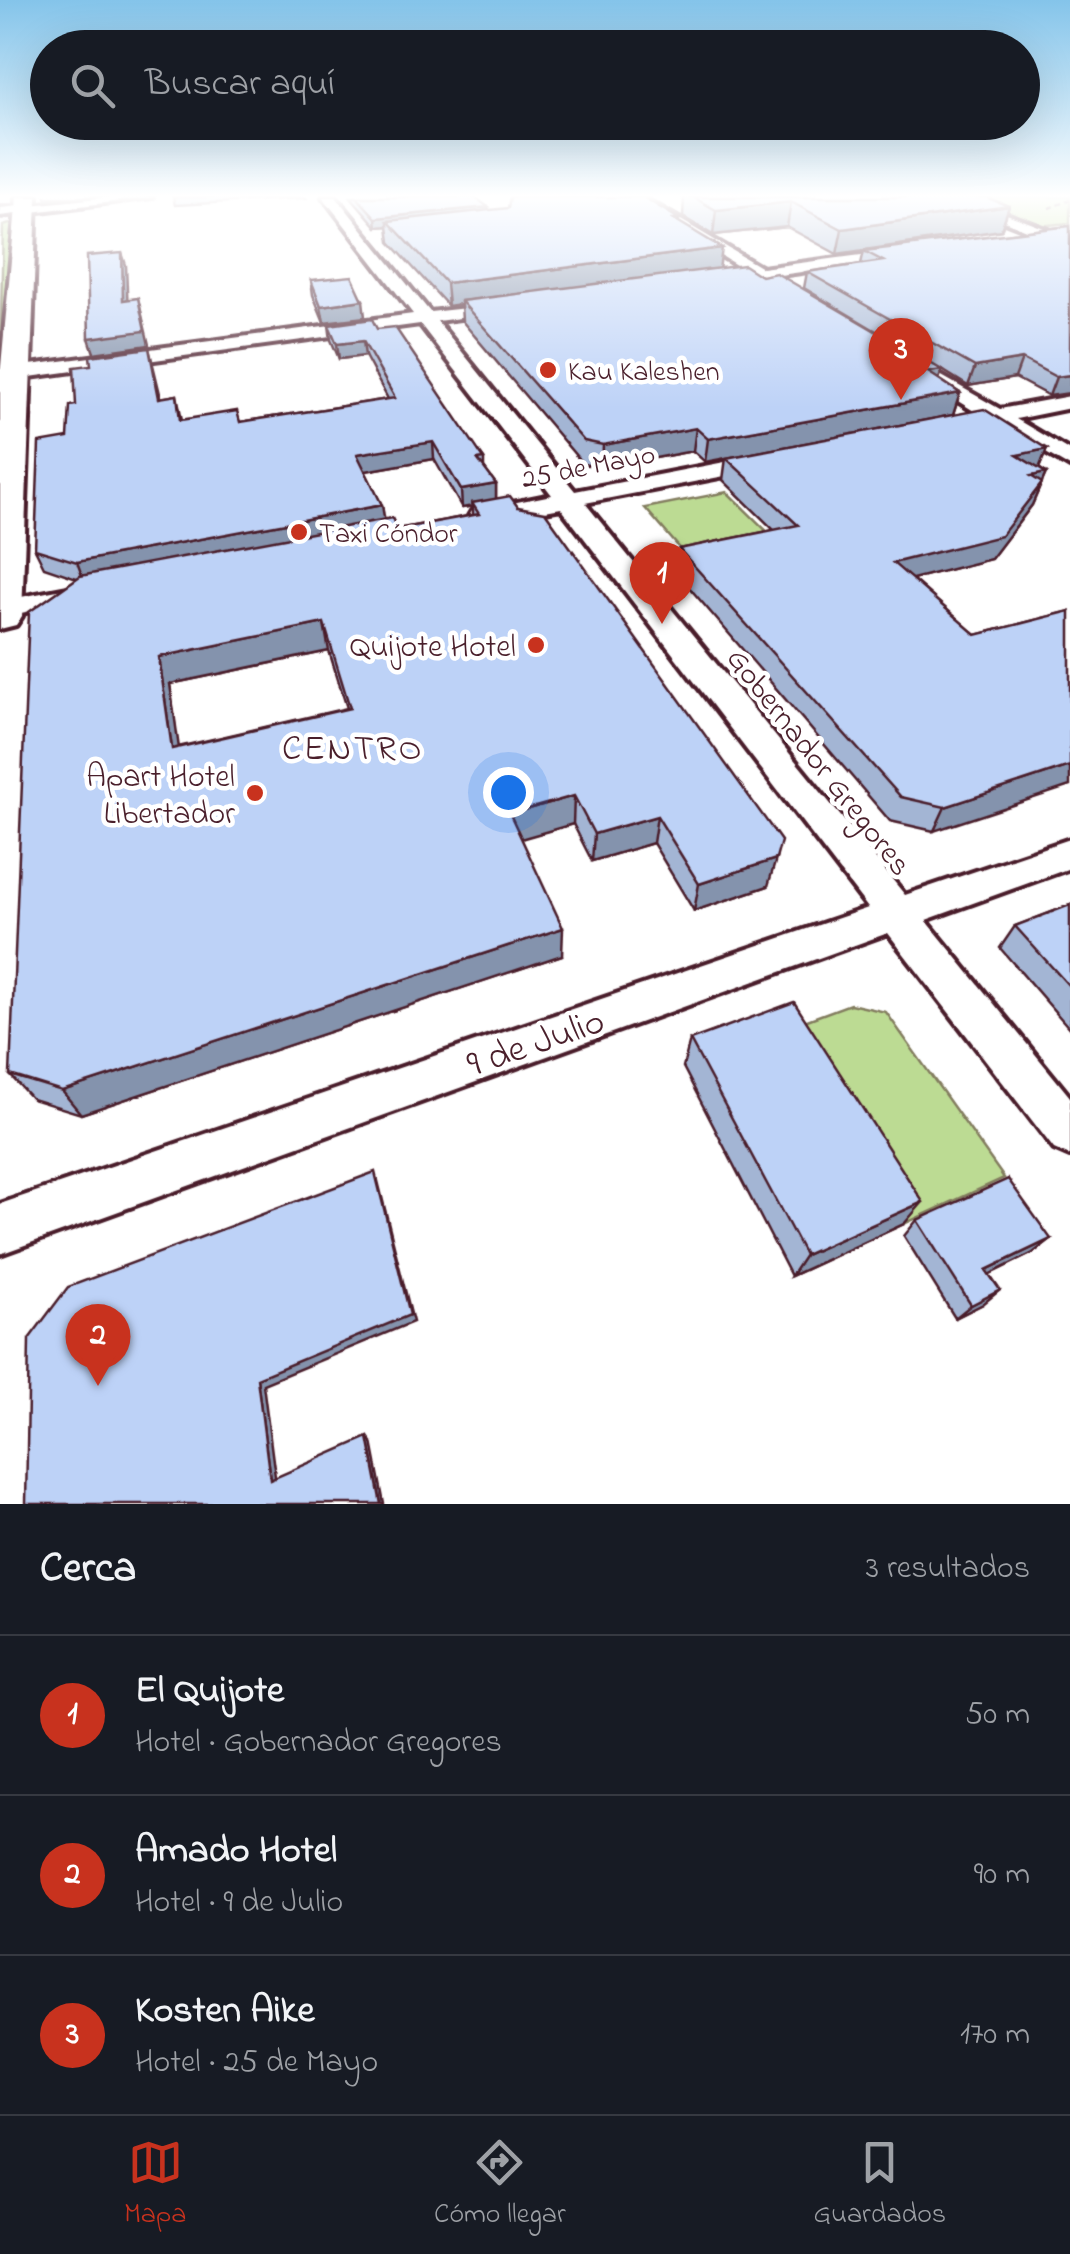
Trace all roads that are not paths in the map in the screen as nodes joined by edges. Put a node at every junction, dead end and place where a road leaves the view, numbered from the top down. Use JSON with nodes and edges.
{"nodes":[{"id":1,"x":14,"y":267,"type":"edge"},
{"id":2,"x":391,"y":267,"type":"edge"},
{"id":3,"x":749,"y":267,"type":"edge"},
{"id":4,"x":803,"y":267,"type":"edge"},
{"id":5,"x":759,"y":273,"type":"junction"},
{"id":6,"x":700,"y":281,"type":"edge"},
{"id":7,"x":793,"y":294,"type":"edge"},
{"id":8,"x":523,"y":305,"type":"edge"},
{"id":9,"x":425,"y":318,"type":"junction"},
{"id":10,"x":912,"y":365,"type":"edge"},
{"id":11,"x":8,"y":374,"type":"edge"},
{"id":12,"x":1070,"y":402,"type":"edge"},
{"id":13,"x":997,"y":416,"type":"junction"},
{"id":14,"x":919,"y":431,"type":"edge"},
{"id":15,"x":782,"y":458,"type":"edge"},
{"id":16,"x":1070,"y":460,"type":"edge"},
{"id":17,"x":568,"y":499,"type":"junction"},
{"id":18,"x":451,"y":522,"type":"edge"},
{"id":19,"x":118,"y":586,"type":"edge"},
{"id":20,"x":0,"y":609,"type":"edge"},
{"id":21,"x":0,"y":616,"type":"edge"},
{"id":22,"x":1070,"y":853,"type":"edge"},
{"id":23,"x":896,"y":914,"type":"junction"},
{"id":24,"x":1070,"y":1133,"type":"edge"},
{"id":25,"x":0,"y":1229,"type":"edge"}],
"edges":[{"from":1,"to":11,"type":"main road"},
{"from":2,"to":9,"type":"street","name":"Gobernador Gregores"},
{"from":3,"to":5,"type":"street"},
{"from":4,"to":5,"type":"street"},
{"from":5,"to":6,"type":"street"},
{"from":5,"to":7,"type":"street"},
{"from":8,"to":9,"type":"street"},
{"from":9,"to":11,"type":"street"},
{"from":9,"to":17,"type":"street","name":"Gobernador Gregores"},
{"from":10,"to":13,"type":"street"},
{"from":11,"to":20,"type":"main road"},
{"from":12,"to":13,"type":"street"},
{"from":13,"to":14,"type":"street"},
{"from":13,"to":16,"type":"street"},
{"from":15,"to":17,"type":"street","name":"25 de Mayo"},
{"from":17,"to":18,"type":"street","name":"25 de Mayo"},
{"from":17,"to":23,"type":"street","name":"Gobernador Gregores"},
{"from":19,"to":20,"type":"street"},
{"from":20,"to":21,"type":"main road"},
{"from":22,"to":23,"type":"street","name":"9 de Julio"},
{"from":23,"to":24,"type":"street","name":"Gobernador Gregores"},
{"from":23,"to":25,"type":"street","name":"9 de Julio"}]}
